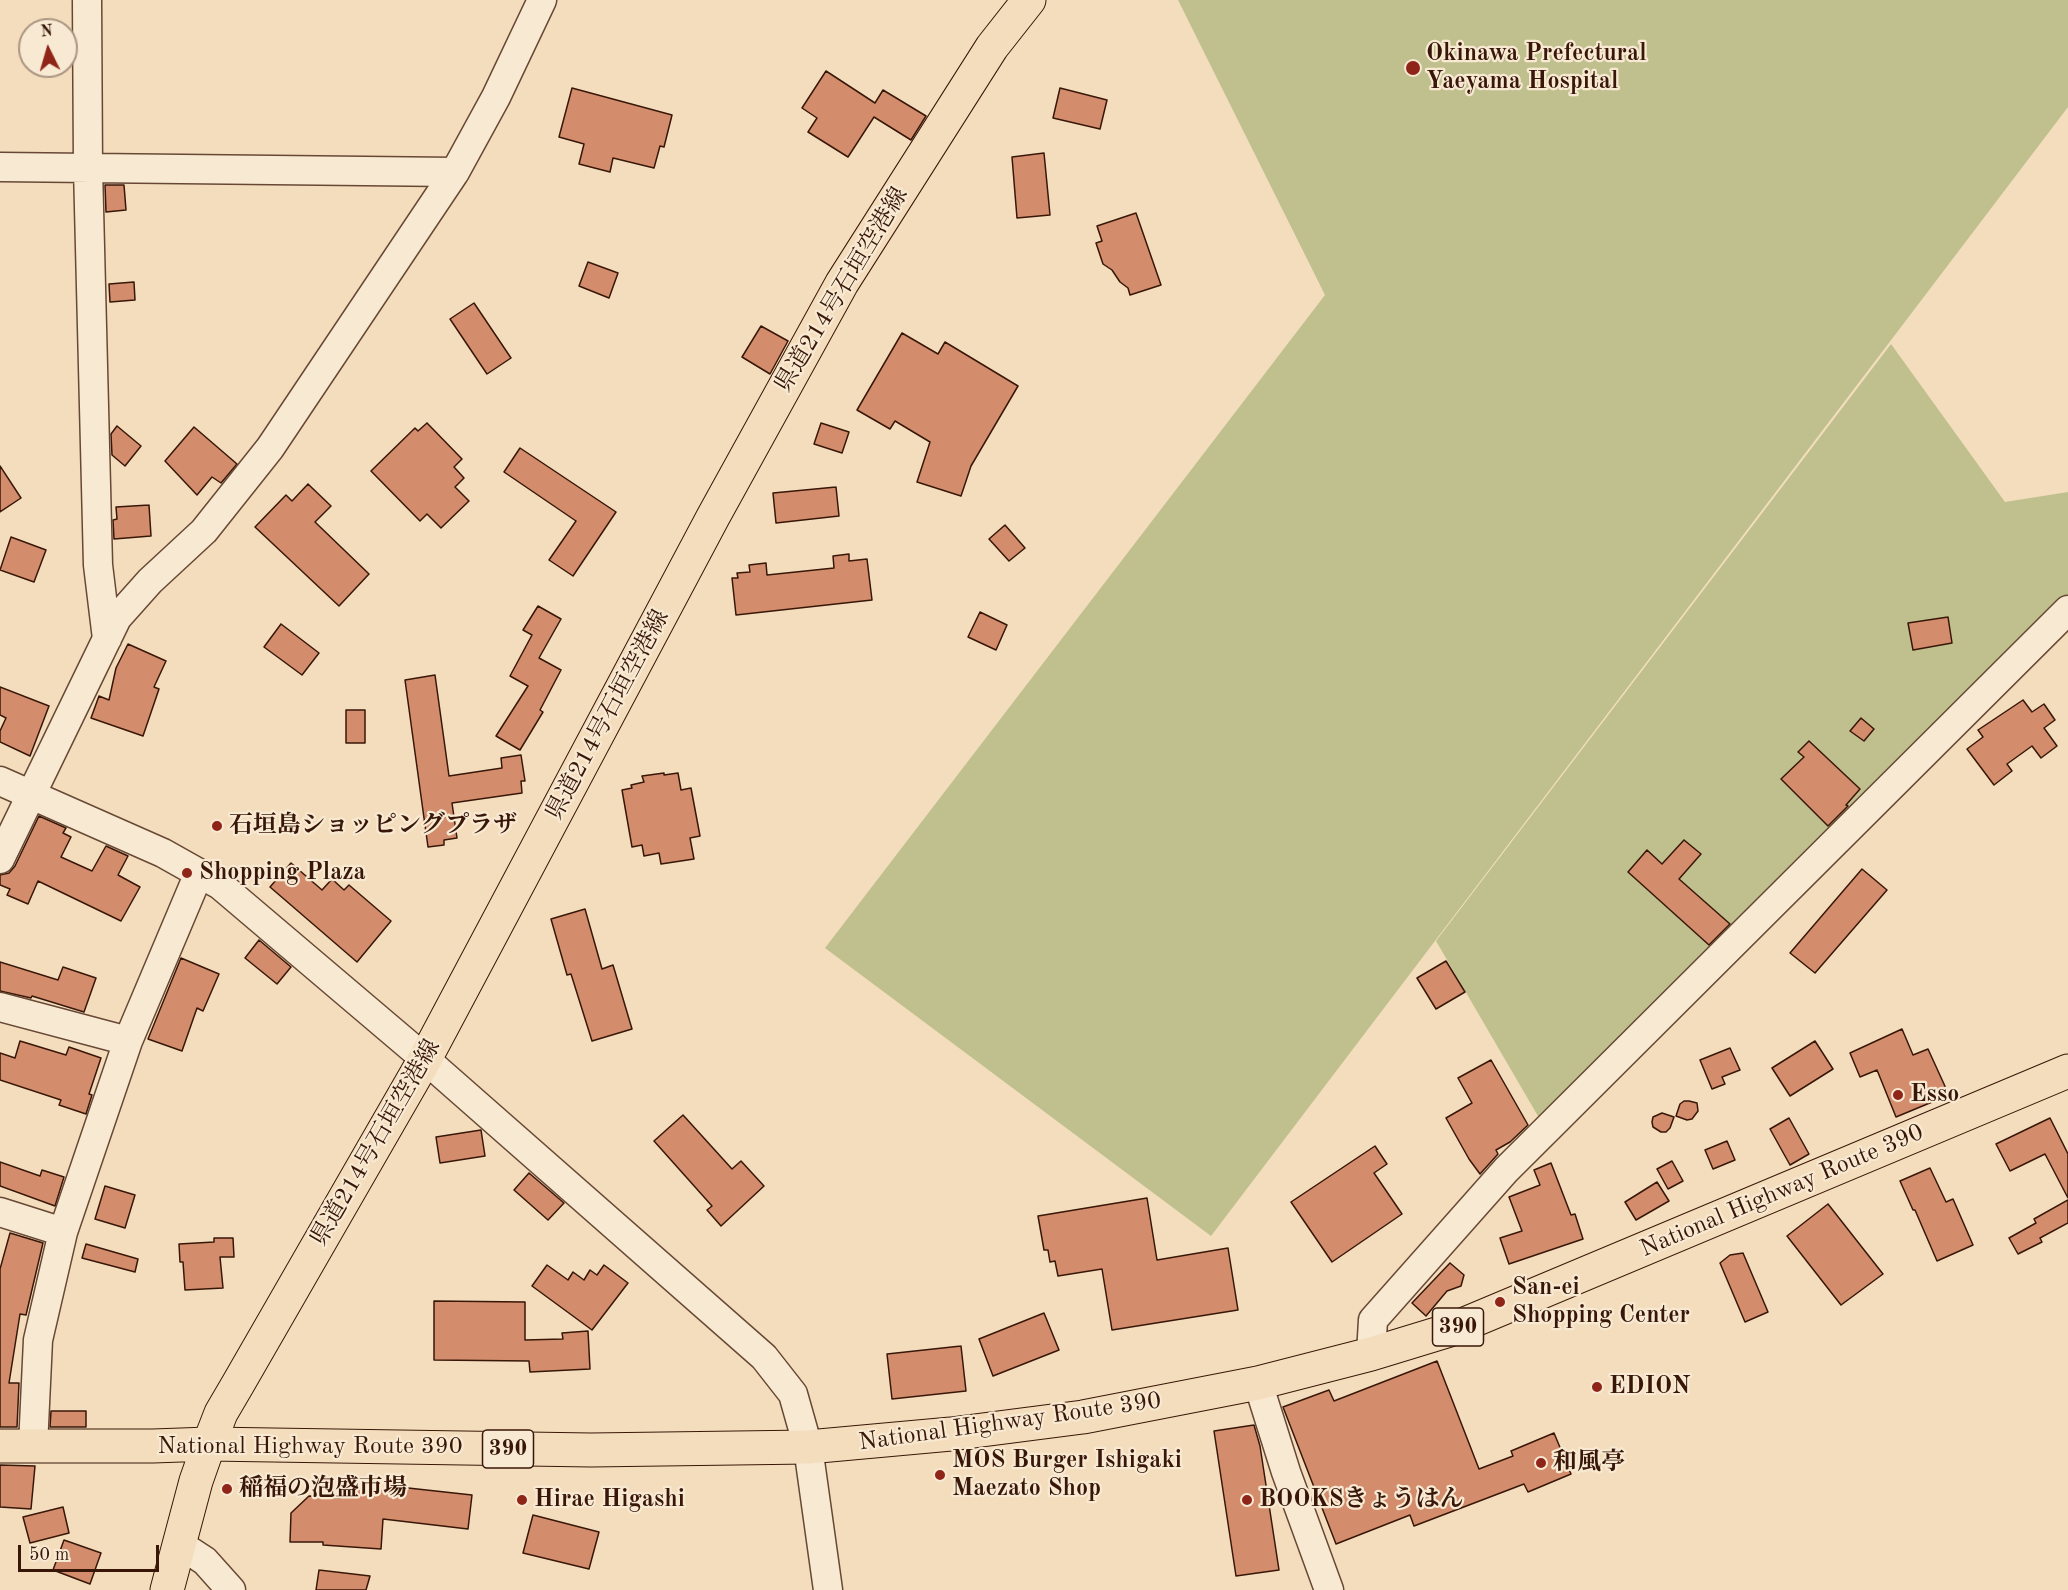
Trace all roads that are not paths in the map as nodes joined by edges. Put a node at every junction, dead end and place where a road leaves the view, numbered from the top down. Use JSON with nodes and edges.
{"nodes":[{"id":1,"x":87,"y":0,"type":"edge"},
{"id":2,"x":542,"y":0,"type":"edge"},
{"id":3,"x":1029,"y":0,"type":"edge"},
{"id":4,"x":0,"y":167,"type":"edge"},
{"id":5,"x":88,"y":168,"type":"junction"},
{"id":6,"x":454,"y":172,"type":"junction"},
{"id":7,"x":2068,"y":610,"type":"edge"},
{"id":8,"x":108,"y":639,"type":"junction"},
{"id":9,"x":0,"y":781,"type":"edge"},
{"id":10,"x":32,"y":795,"type":"junction"},
{"id":11,"x":0,"y":859,"type":"edge"},
{"id":12,"x":199,"y":873,"type":"junction"},
{"id":13,"x":0,"y":1007,"type":"edge"},
{"id":14,"x":128,"y":1041,"type":"junction"},
{"id":15,"x":425,"y":1059,"type":"junction"},
{"id":16,"x":2068,"y":1071,"type":"edge"},
{"id":17,"x":0,"y":1212,"type":"edge"},
{"id":18,"x":63,"y":1232,"type":"junction"},
{"id":19,"x":1371,"y":1354,"type":"junction"},
{"id":20,"x":1258,"y":1383,"type":"junction"},
{"id":21,"x":208,"y":1444,"type":"junction"},
{"id":22,"x":0,"y":1446,"type":"edge"},
{"id":23,"x":33,"y":1446,"type":"junction"},
{"id":24,"x":808,"y":1447,"type":"junction"},
{"id":25,"x":179,"y":1544,"type":"junction"},
{"id":26,"x":167,"y":1590,"type":"edge"},
{"id":27,"x":231,"y":1590,"type":"edge"},
{"id":28,"x":828,"y":1590,"type":"edge"},
{"id":29,"x":1329,"y":1590,"type":"edge"}],
"edges":[{"from":1,"to":5,"type":"street"},
{"from":2,"to":6,"type":"street"},
{"from":3,"to":15,"type":"main road","name":"県道214号石垣空港線"},
{"from":4,"to":5,"type":"street"},
{"from":5,"to":6,"type":"street"},
{"from":5,"to":8,"type":"street"},
{"from":6,"to":8,"type":"street"},
{"from":7,"to":19,"type":"street"},
{"from":8,"to":10,"type":"street"},
{"from":9,"to":10,"type":"street"},
{"from":10,"to":11,"type":"street"},
{"from":10,"to":12,"type":"street"},
{"from":12,"to":14,"type":"street"},
{"from":12,"to":15,"type":"street"},
{"from":13,"to":14,"type":"street"},
{"from":14,"to":18,"type":"street"},
{"from":15,"to":21,"type":"main road","name":"県道214号石垣空港線"},
{"from":15,"to":24,"type":"street"},
{"from":16,"to":19,"type":"main road","name":"National Highway Route 390","number":"390"},
{"from":17,"to":18,"type":"street"},
{"from":18,"to":23,"type":"street"},
{"from":19,"to":20,"type":"main road","name":"National Highway Route 390","number":"390"},
{"from":20,"to":24,"type":"main road","name":"National Highway Route 390","number":"390"},
{"from":20,"to":29,"type":"street"},
{"from":21,"to":23,"type":"main road","name":"National Highway Route 390","number":"390"},
{"from":21,"to":24,"type":"main road","name":"National Highway Route 390","number":"390"},
{"from":21,"to":25,"type":"main road","name":"県道214号石垣空港線"},
{"from":22,"to":23,"type":"main road","name":"National Highway Route 390","number":"390"},
{"from":24,"to":28,"type":"street"},
{"from":25,"to":26,"type":"main road","name":"県道214号石垣空港線"},
{"from":25,"to":27,"type":"street"}]}
